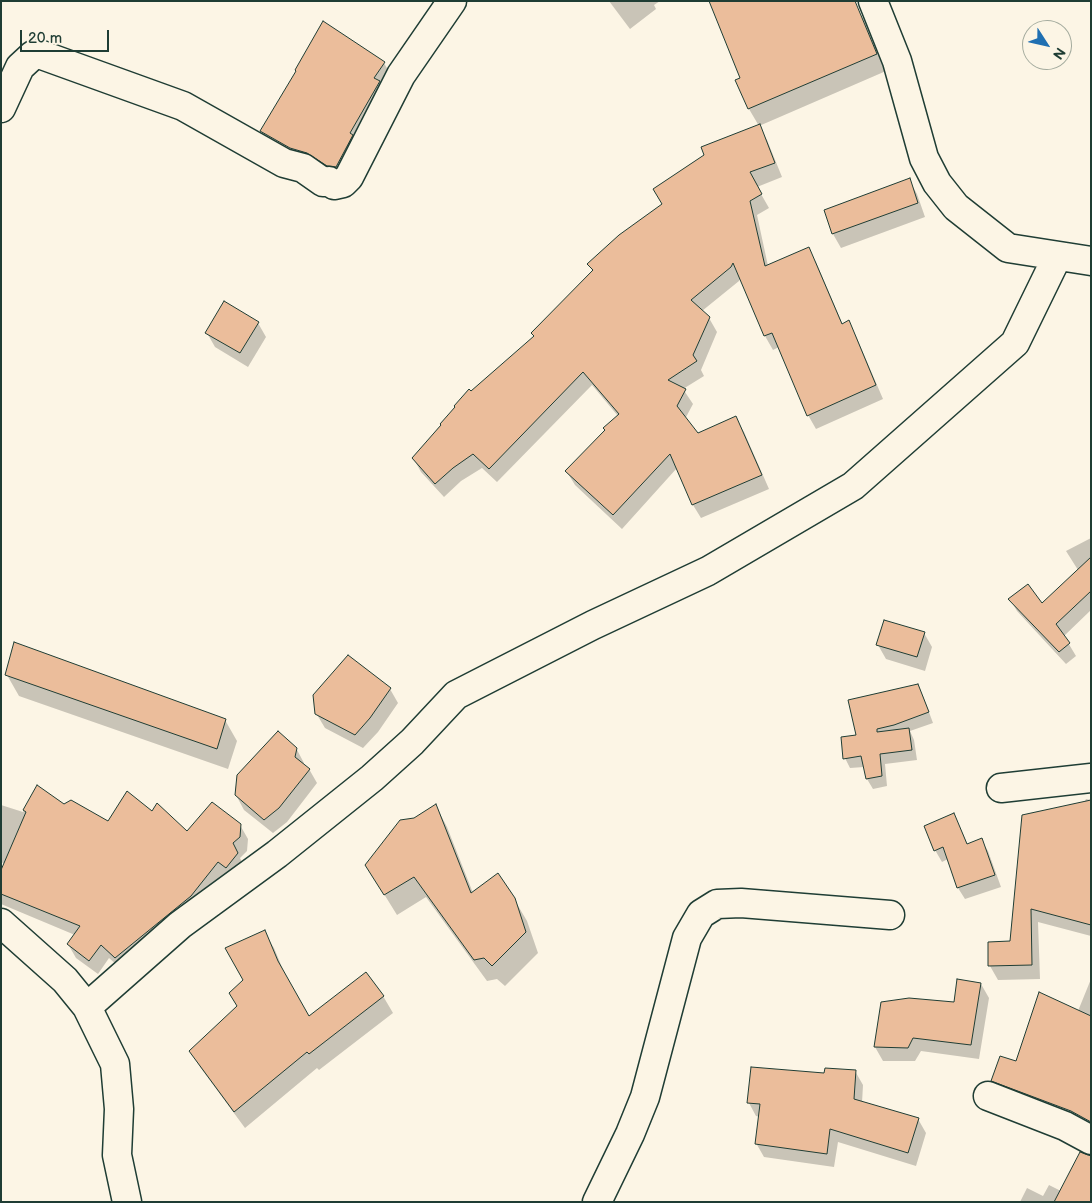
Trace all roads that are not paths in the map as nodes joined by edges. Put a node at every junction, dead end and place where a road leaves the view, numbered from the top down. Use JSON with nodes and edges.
{"nodes":[{"id":1,"x":452,"y":1,"type":"edge"},
{"id":2,"x":873,"y":1,"type":"edge"},
{"id":3,"x":1,"y":108,"type":"edge"},
{"id":4,"x":1057,"y":257,"type":"junction"},
{"id":5,"x":1091,"y":261,"type":"edge"},
{"id":6,"x":1091,"y":778,"type":"edge"},
{"id":7,"x":1001,"y":788,"type":"dead end"},
{"id":8,"x":890,"y":915,"type":"dead end"},
{"id":9,"x":1,"y":923,"type":"edge"},
{"id":10,"x":87,"y":1006,"type":"junction"},
{"id":11,"x":988,"y":1096,"type":"dead end"},
{"id":12,"x":1091,"y":1140,"type":"edge"},
{"id":13,"x":127,"y":1202,"type":"edge"},
{"id":14,"x":596,"y":1202,"type":"edge"}],
"edges":[{"from":1,"to":3,"type":"street"},
{"from":2,"to":4,"type":"street"},
{"from":4,"to":5,"type":"street"},
{"from":4,"to":10,"type":"street"},
{"from":6,"to":7,"type":"street"},
{"from":8,"to":14,"type":"street"},
{"from":9,"to":10,"type":"street"},
{"from":10,"to":13,"type":"street"},
{"from":11,"to":12,"type":"street"}]}
